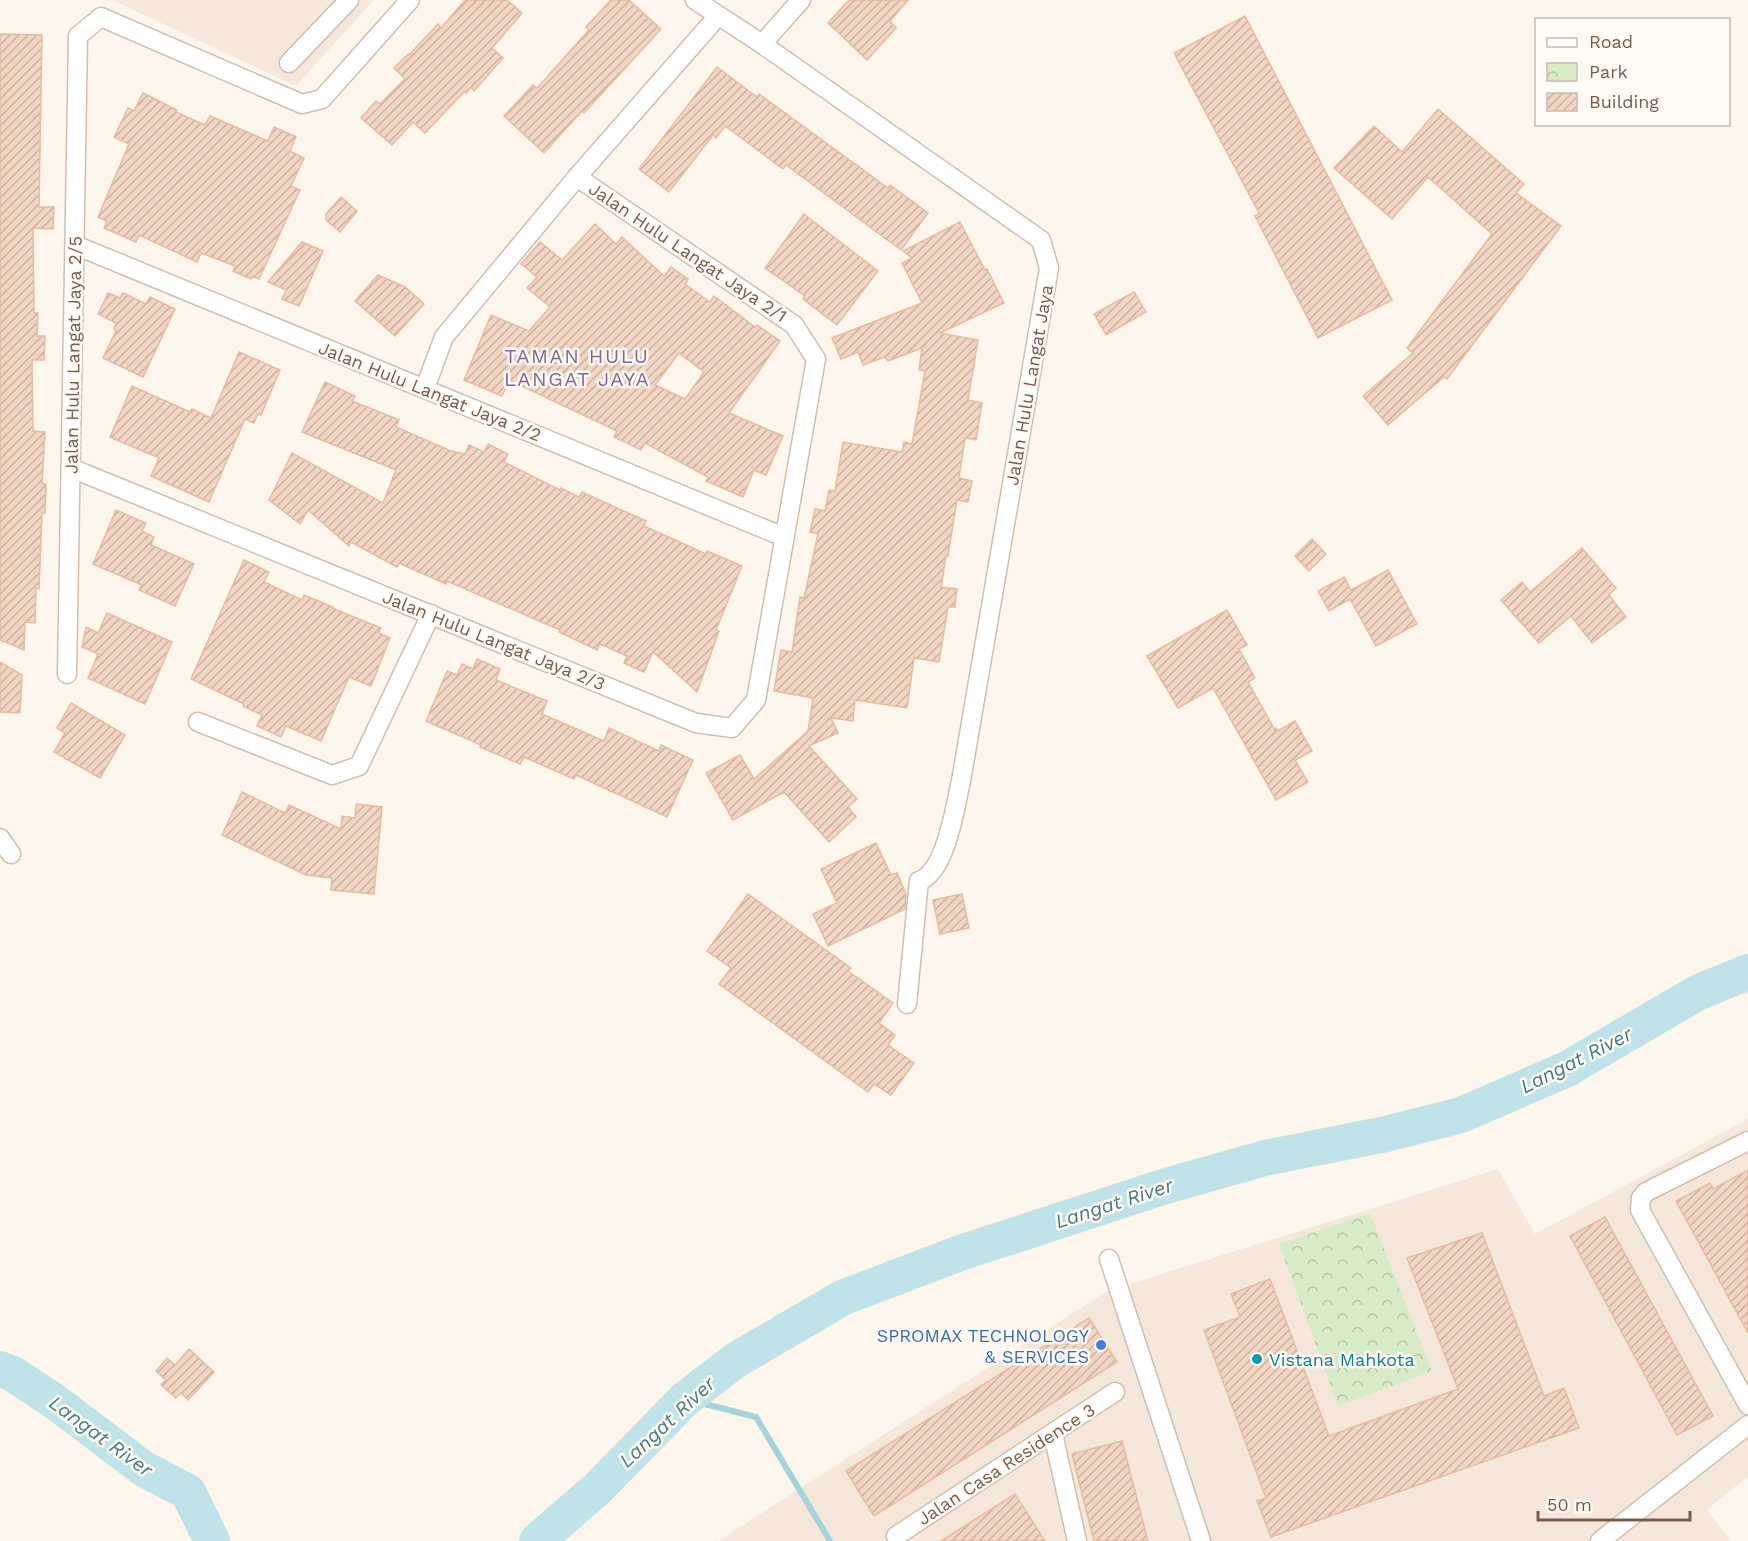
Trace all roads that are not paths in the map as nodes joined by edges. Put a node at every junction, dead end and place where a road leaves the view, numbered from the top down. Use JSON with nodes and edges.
{"nodes":[{"id":1,"x":349,"y":0,"type":"edge"},
{"id":2,"x":411,"y":0,"type":"edge"},
{"id":3,"x":695,"y":0,"type":"edge"},
{"id":4,"x":801,"y":0,"type":"edge"},
{"id":5,"x":718,"y":16,"type":"junction"},
{"id":6,"x":762,"y":45,"type":"junction"},
{"id":7,"x":289,"y":63,"type":"dead end"},
{"id":8,"x":577,"y":177,"type":"junction"},
{"id":9,"x":75,"y":245,"type":"junction"},
{"id":10,"x":425,"y":388,"type":"junction"},
{"id":11,"x":71,"y":468,"type":"junction"},
{"id":12,"x":784,"y":537,"type":"junction"},
{"id":13,"x":431,"y":614,"type":"junction"},
{"id":14,"x":67,"y":674,"type":"dead end"},
{"id":15,"x":198,"y":722,"type":"dead end"},
{"id":16,"x":0,"y":838,"type":"edge"},
{"id":17,"x":11,"y":854,"type":"dead end"},
{"id":18,"x":907,"y":1004,"type":"dead end"},
{"id":19,"x":1748,"y":1141,"type":"edge"},
{"id":20,"x":1109,"y":1259,"type":"dead end"},
{"id":21,"x":1115,"y":1392,"type":"dead end"},
{"id":22,"x":1748,"y":1405,"type":"edge"},
{"id":23,"x":1748,"y":1425,"type":"edge"},
{"id":24,"x":1053,"y":1434,"type":"junction"},
{"id":25,"x":896,"y":1536,"type":"dead end"},
{"id":26,"x":1077,"y":1541,"type":"edge"},
{"id":27,"x":1201,"y":1541,"type":"edge"},
{"id":28,"x":1599,"y":1541,"type":"edge"}],
"edges":[{"from":1,"to":7,"type":"street"},
{"from":2,"to":9,"type":"street","name":"Jalan Hulu Langat Jaya 2/5"},
{"from":3,"to":5,"type":"street","name":"Jalan Hulu Langat Jaya"},
{"from":4,"to":6,"type":"street"},
{"from":5,"to":6,"type":"street","name":"Jalan Hulu Langat Jaya"},
{"from":5,"to":8,"type":"street"},
{"from":6,"to":18,"type":"street","name":"Jalan Hulu Langat Jaya"},
{"from":8,"to":10,"type":"street"},
{"from":8,"to":12,"type":"street","name":"Jalan Hulu Langat Jaya 2/1"},
{"from":9,"to":10,"type":"street","name":"Jalan Hulu Langat Jaya 2/2"},
{"from":9,"to":11,"type":"street","name":"Jalan Hulu Langat Jaya 2/5"},
{"from":10,"to":12,"type":"street","name":"Jalan Hulu Langat Jaya 2/2"},
{"from":11,"to":13,"type":"street","name":"Jalan Hulu Langat Jaya 2/3"},
{"from":11,"to":14,"type":"street","name":"Jalan Hulu Langat Jaya 2/5"},
{"from":12,"to":13,"type":"street","name":"Jalan Hulu Langat Jaya 2/3"},
{"from":13,"to":15,"type":"street"},
{"from":16,"to":17,"type":"street"},
{"from":19,"to":22,"type":"street"},
{"from":20,"to":27,"type":"street"},
{"from":21,"to":24,"type":"street","name":"Jalan Casa Residence 3"},
{"from":23,"to":28,"type":"street"},
{"from":24,"to":25,"type":"street","name":"Jalan Casa Residence 3"},
{"from":24,"to":26,"type":"street"}]}
